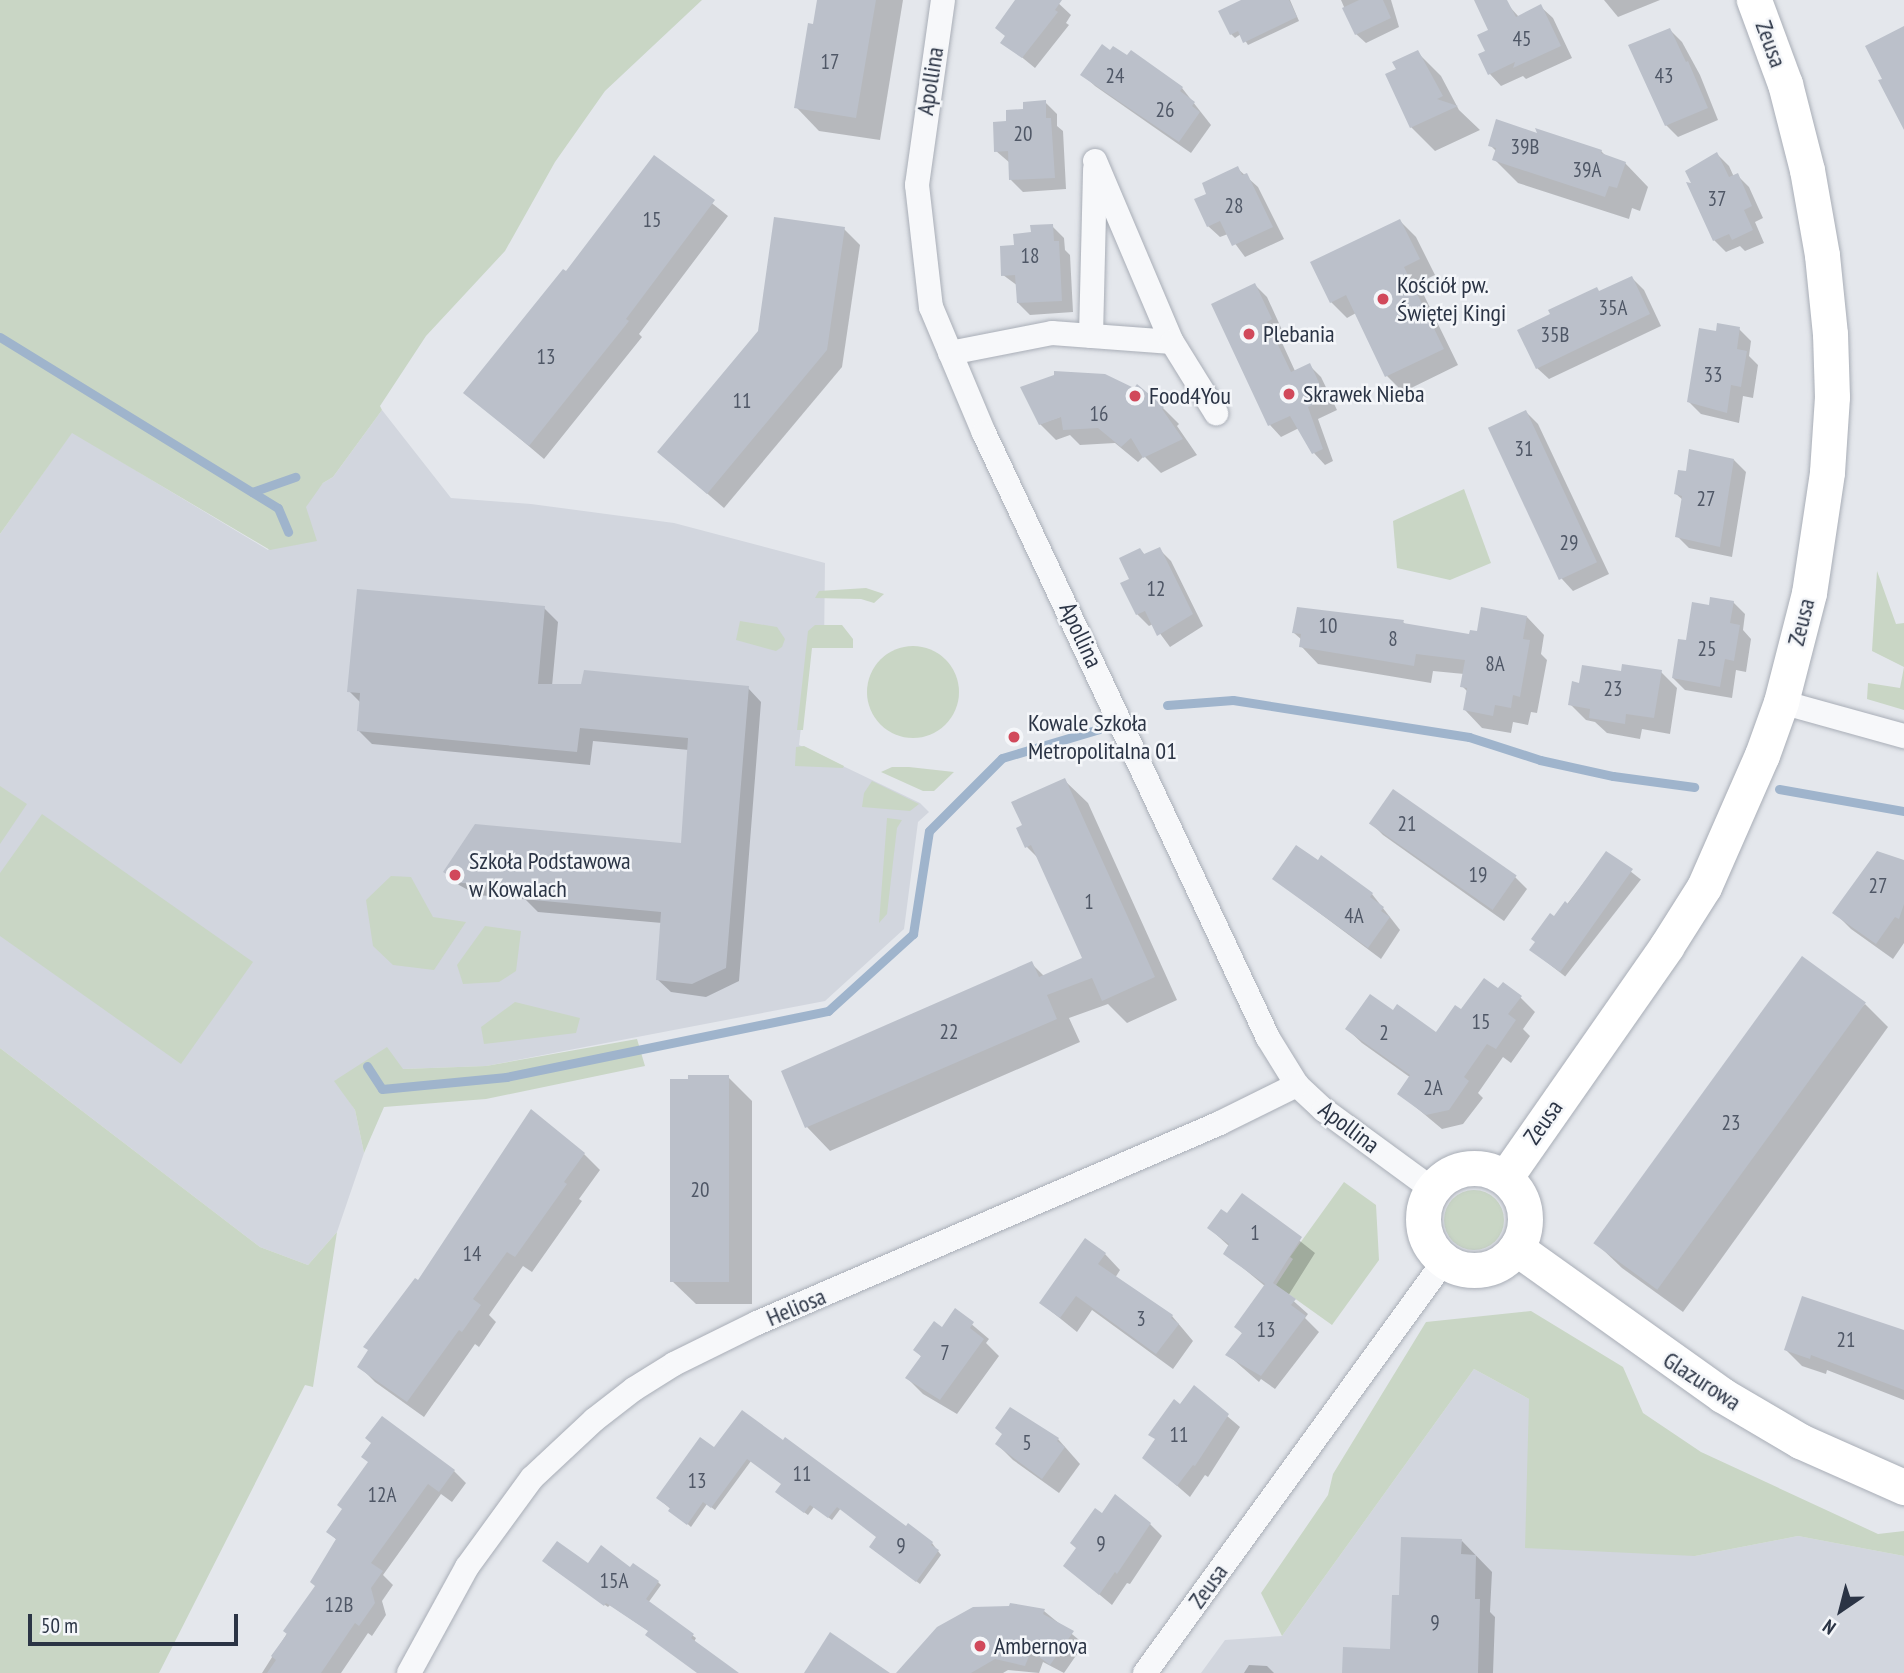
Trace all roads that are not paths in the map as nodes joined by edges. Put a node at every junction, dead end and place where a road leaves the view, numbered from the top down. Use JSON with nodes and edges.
{"nodes":[{"id":1,"x":943,"y":0,"type":"edge"},
{"id":2,"x":1754,"y":0,"type":"edge"},
{"id":3,"x":1091,"y":336,"type":"junction"},
{"id":4,"x":1172,"y":342,"type":"junction"},
{"id":5,"x":950,"y":353,"type":"junction"},
{"id":6,"x":1216,"y":413,"type":"dead end"},
{"id":7,"x":1780,"y":702,"type":"junction"},
{"id":8,"x":1904,"y":736,"type":"edge"},
{"id":9,"x":1297,"y":1085,"type":"junction"},
{"id":10,"x":1504,"y":1178,"type":"junction"},
{"id":11,"x":1432,"y":1189,"type":"junction"},
{"id":12,"x":1516,"y":1248,"type":"junction"},
{"id":13,"x":1445,"y":1260,"type":"junction"},
{"id":14,"x":1904,"y":1487,"type":"edge"},
{"id":15,"x":409,"y":1673,"type":"edge"},
{"id":16,"x":1145,"y":1673,"type":"edge"}],
"edges":[{"from":1,"to":5,"type":"street","name":"Apollina"},
{"from":2,"to":7,"type":"street","name":"Zeusa"},
{"from":3,"to":4,"type":"street"},
{"from":3,"to":4,"type":"street"},
{"from":3,"to":5,"type":"street"},
{"from":4,"to":6,"type":"street"},
{"from":5,"to":9,"type":"street","name":"Apollina"},
{"from":7,"to":8,"type":"street"},
{"from":7,"to":10,"type":"street","name":"Zeusa"},
{"from":9,"to":11,"type":"street","name":"Apollina"},
{"from":9,"to":15,"type":"street","name":"Heliosa"},
{"from":10,"to":11,"type":"street"},
{"from":10,"to":12,"type":"street"},
{"from":11,"to":13,"type":"street"},
{"from":12,"to":13,"type":"street"},
{"from":12,"to":14,"type":"street","name":"Glazurowa"},
{"from":13,"to":16,"type":"street","name":"Zeusa"}]}
